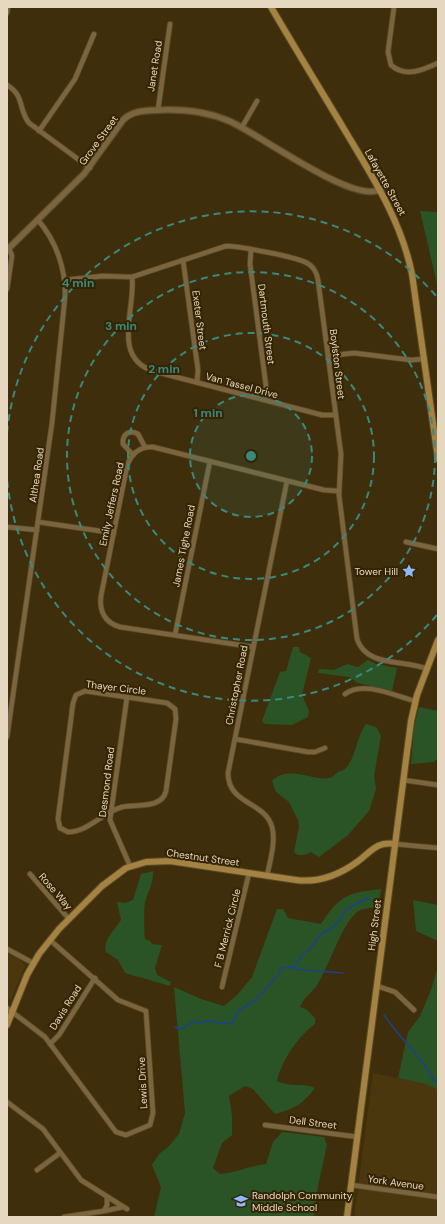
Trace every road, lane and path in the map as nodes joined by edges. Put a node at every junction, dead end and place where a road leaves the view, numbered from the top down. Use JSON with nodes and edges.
{"nodes":[{"id":1,"x":8,"y":7,"type":"edge"},
{"id":2,"x":271,"y":7,"type":"edge"},
{"id":3,"x":394,"y":7,"type":"edge"},
{"id":4,"x":7,"y":13,"type":"edge"},
{"id":5,"x":170,"y":24,"type":"dead end"},
{"id":6,"x":94,"y":34,"type":"dead end"},
{"id":7,"x":438,"y":63,"type":"edge"},
{"id":8,"x":7,"y":85,"type":"edge"},
{"id":9,"x":257,"y":101,"type":"dead end"},
{"id":10,"x":158,"y":110,"type":"junction"},
{"id":11,"x":242,"y":128,"type":"junction"},
{"id":12,"x":39,"y":131,"type":"junction"},
{"id":13,"x":90,"y":168,"type":"junction"},
{"id":14,"x":380,"y":189,"type":"junction"},
{"id":15,"x":38,"y":220,"type":"junction"},
{"id":16,"x":8,"y":249,"type":"edge"},
{"id":17,"x":251,"y":250,"type":"junction"},
{"id":18,"x":182,"y":260,"type":"junction"},
{"id":19,"x":132,"y":277,"type":"junction"},
{"id":20,"x":65,"y":280,"type":"junction"},
{"id":21,"x":7,"y":289,"type":"edge"},
{"id":22,"x":328,"y":356,"type":"junction"},
{"id":23,"x":424,"y":359,"type":"junction"},
{"id":24,"x":197,"y":382,"type":"junction"},
{"id":25,"x":264,"y":400,"type":"junction"},
{"id":26,"x":435,"y":413,"type":"edge"},
{"id":27,"x":336,"y":415,"type":"junction"},
{"id":28,"x":145,"y":447,"type":"junction"},
{"id":29,"x":133,"y":454,"type":"junction"},
{"id":30,"x":438,"y":459,"type":"edge"},
{"id":31,"x":210,"y":461,"type":"junction"},
{"id":32,"x":287,"y":481,"type":"junction"},
{"id":33,"x":338,"y":491,"type":"junction"},
{"id":34,"x":38,"y":522,"type":"junction"},
{"id":35,"x":7,"y":527,"type":"edge"},
{"id":36,"x":37,"y":530,"type":"junction"},
{"id":37,"x":114,"y":534,"type":"junction"},
{"id":38,"x":406,"y":542,"type":"dead end"},
{"id":39,"x":438,"y":549,"type":"edge"},
{"id":40,"x":175,"y":635,"type":"junction"},
{"id":41,"x":438,"y":640,"type":"edge"},
{"id":42,"x":253,"y":647,"type":"junction"},
{"id":43,"x":427,"y":669,"type":"junction"},
{"id":44,"x":345,"y":694,"type":"dead end"},
{"id":45,"x":126,"y":697,"type":"junction"},
{"id":46,"x":415,"y":701,"type":"junction"},
{"id":47,"x":7,"y":737,"type":"edge"},
{"id":48,"x":235,"y":739,"type":"junction"},
{"id":49,"x":324,"y":748,"type":"dead end"},
{"id":50,"x":403,"y":780,"type":"junction"},
{"id":51,"x":438,"y":785,"type":"edge"},
{"id":52,"x":111,"y":812,"type":"junction"},
{"id":53,"x":395,"y":844,"type":"junction"},
{"id":54,"x":438,"y":848,"type":"edge"},
{"id":55,"x":130,"y":866,"type":"junction"},
{"id":56,"x":249,"y":873,"type":"junction"},
{"id":57,"x":30,"y":874,"type":"dead end"},
{"id":58,"x":267,"y":876,"type":"junction"},
{"id":59,"x":69,"y":919,"type":"junction"},
{"id":60,"x":50,"y":940,"type":"junction"},
{"id":61,"x":7,"y":949,"type":"edge"},
{"id":62,"x":34,"y":963,"type":"junction"},
{"id":63,"x":94,"y":978,"type":"junction"},
{"id":64,"x":377,"y":986,"type":"junction"},
{"id":65,"x":222,"y":987,"type":"dead end"},
{"id":66,"x":10,"y":1010,"type":"edge"},
{"id":67,"x":414,"y":1010,"type":"dead end"},
{"id":68,"x":7,"y":1025,"type":"edge"},
{"id":69,"x":50,"y":1044,"type":"junction"},
{"id":70,"x":7,"y":1102,"type":"edge"},
{"id":71,"x":265,"y":1125,"type":"dead end"},
{"id":72,"x":358,"y":1137,"type":"junction"},
{"id":73,"x":60,"y":1153,"type":"junction"},
{"id":74,"x":37,"y":1170,"type":"dead end"},
{"id":75,"x":351,"y":1185,"type":"junction"},
{"id":76,"x":107,"y":1196,"type":"junction"},
{"id":77,"x":438,"y":1197,"type":"edge"},
{"id":78,"x":104,"y":1211,"type":"junction"},
{"id":79,"x":64,"y":1217,"type":"edge"},
{"id":80,"x":347,"y":1217,"type":"edge"}],
"edges":[{"from":1,"to":4,"type":"street"},
{"from":2,"to":14,"type":"main road","name":"Lafayette Street"},
{"from":3,"to":7,"type":"street"},
{"from":5,"to":10,"type":"street","name":"Janet Road"},
{"from":6,"to":12,"type":"street"},
{"from":8,"to":12,"type":"street"},
{"from":9,"to":11,"type":"street"},
{"from":10,"to":11,"type":"street","name":"Grove Street"},
{"from":10,"to":13,"type":"street","name":"Grove Street"},
{"from":11,"to":14,"type":"street","name":"Grove Street"},
{"from":12,"to":13,"type":"street"},
{"from":13,"to":15,"type":"street","name":"Grove Street"},
{"from":14,"to":23,"type":"main road","name":"Lafayette Street"},
{"from":15,"to":16,"type":"street","name":"Grove Street"},
{"from":15,"to":20,"type":"street","name":"Althea Road"},
{"from":16,"to":21,"type":"street"},
{"from":17,"to":18,"type":"street","name":"Boylston Street"},
{"from":17,"to":22,"type":"street","name":"Boylston Street"},
{"from":17,"to":25,"type":"street","name":"Dartmouth Street"},
{"from":18,"to":19,"type":"street","name":"Boylston Street"},
{"from":18,"to":24,"type":"street","name":"Exeter Street"},
{"from":19,"to":20,"type":"street","name":"Boylston Street"},
{"from":19,"to":24,"type":"street","name":"Van Tassel Drive"},
{"from":20,"to":34,"type":"street","name":"Althea Road"},
{"from":22,"to":23,"type":"street"},
{"from":22,"to":27,"type":"street","name":"Boylston Street"},
{"from":23,"to":26,"type":"main road","name":"Lafayette Street"},
{"from":24,"to":25,"type":"street","name":"Van Tassel Drive"},
{"from":25,"to":27,"type":"street","name":"Van Tassel Drive"},
{"from":26,"to":30,"type":"main road","name":"Lafayette Street"},
{"from":27,"to":33,"type":"street","name":"Boylston Street"},
{"from":28,"to":29,"type":"street","name":"Emily Jeffers Road"},
{"from":28,"to":29,"type":"street"},
{"from":28,"to":31,"type":"street"},
{"from":29,"to":37,"type":"street","name":"Emily Jeffers Road"},
{"from":31,"to":32,"type":"street"},
{"from":31,"to":40,"type":"street","name":"James Tighe Road"},
{"from":32,"to":33,"type":"street"},
{"from":32,"to":42,"type":"street","name":"Christopher Road"},
{"from":33,"to":43,"type":"street","name":"Boylston Street"},
{"from":34,"to":36,"type":"street","name":"Althea Road"},
{"from":34,"to":37,"type":"street"},
{"from":35,"to":36,"type":"street"},
{"from":36,"to":47,"type":"street","name":"Althea Road"},
{"from":37,"to":40,"type":"street","name":"Emily Jeffers Road"},
{"from":38,"to":39,"type":"street"},
{"from":40,"to":42,"type":"street","name":"Emily Jeffers Road"},
{"from":41,"to":43,"type":"main road","name":"High Street"},
{"from":42,"to":48,"type":"street","name":"Christopher Road"},
{"from":43,"to":46,"type":"main road","name":"High Street"},
{"from":44,"to":46,"type":"street"},
{"from":45,"to":52,"type":"street","name":"Desmond Road"},
{"from":45,"to":52,"type":"street","name":"Thayer Circle"},
{"from":45,"to":52,"type":"street","name":"Thayer Circle"},
{"from":46,"to":50,"type":"main road","name":"High Street"},
{"from":48,"to":49,"type":"street"},
{"from":48,"to":58,"type":"street","name":"Christopher Road"},
{"from":50,"to":51,"type":"street"},
{"from":50,"to":53,"type":"main road","name":"High Street"},
{"from":52,"to":55,"type":"street","name":"Desmond Road"},
{"from":53,"to":54,"type":"street"},
{"from":53,"to":58,"type":"main road","name":"Chestnut Street"},
{"from":53,"to":64,"type":"main road","name":"High Street"},
{"from":55,"to":56,"type":"main road","name":"Chestnut Street"},
{"from":55,"to":59,"type":"main road","name":"Chestnut Street"},
{"from":56,"to":58,"type":"main road","name":"Chestnut Street"},
{"from":56,"to":65,"type":"street","name":"F B Merrick Circle"},
{"from":57,"to":59,"type":"street","name":"Rose Way"},
{"from":59,"to":60,"type":"main road","name":"Chestnut Street"},
{"from":60,"to":62,"type":"main road","name":"Chestnut Street"},
{"from":60,"to":63,"type":"street","name":"Lewis Drive"},
{"from":61,"to":62,"type":"street"},
{"from":62,"to":66,"type":"main road","name":"Chestnut Street"},
{"from":63,"to":69,"type":"street","name":"Davis Road"},
{"from":63,"to":69,"type":"street","name":"Lewis Drive"},
{"from":64,"to":67,"type":"street"},
{"from":64,"to":72,"type":"main road","name":"High Street"},
{"from":66,"to":68,"type":"main road","name":"Chestnut Street"},
{"from":66,"to":69,"type":"street","name":"Lewis Drive"},
{"from":70,"to":73,"type":"street"},
{"from":71,"to":72,"type":"street","name":"Dell Street"},
{"from":72,"to":75,"type":"main road","name":"High Street"},
{"from":73,"to":74,"type":"street"},
{"from":73,"to":76,"type":"street"},
{"from":75,"to":77,"type":"street","name":"York Avenue"},
{"from":75,"to":80,"type":"main road","name":"High Street"},
{"from":76,"to":78,"type":"street"},
{"from":76,"to":78,"type":"street"},
{"from":78,"to":79,"type":"street"}]}
